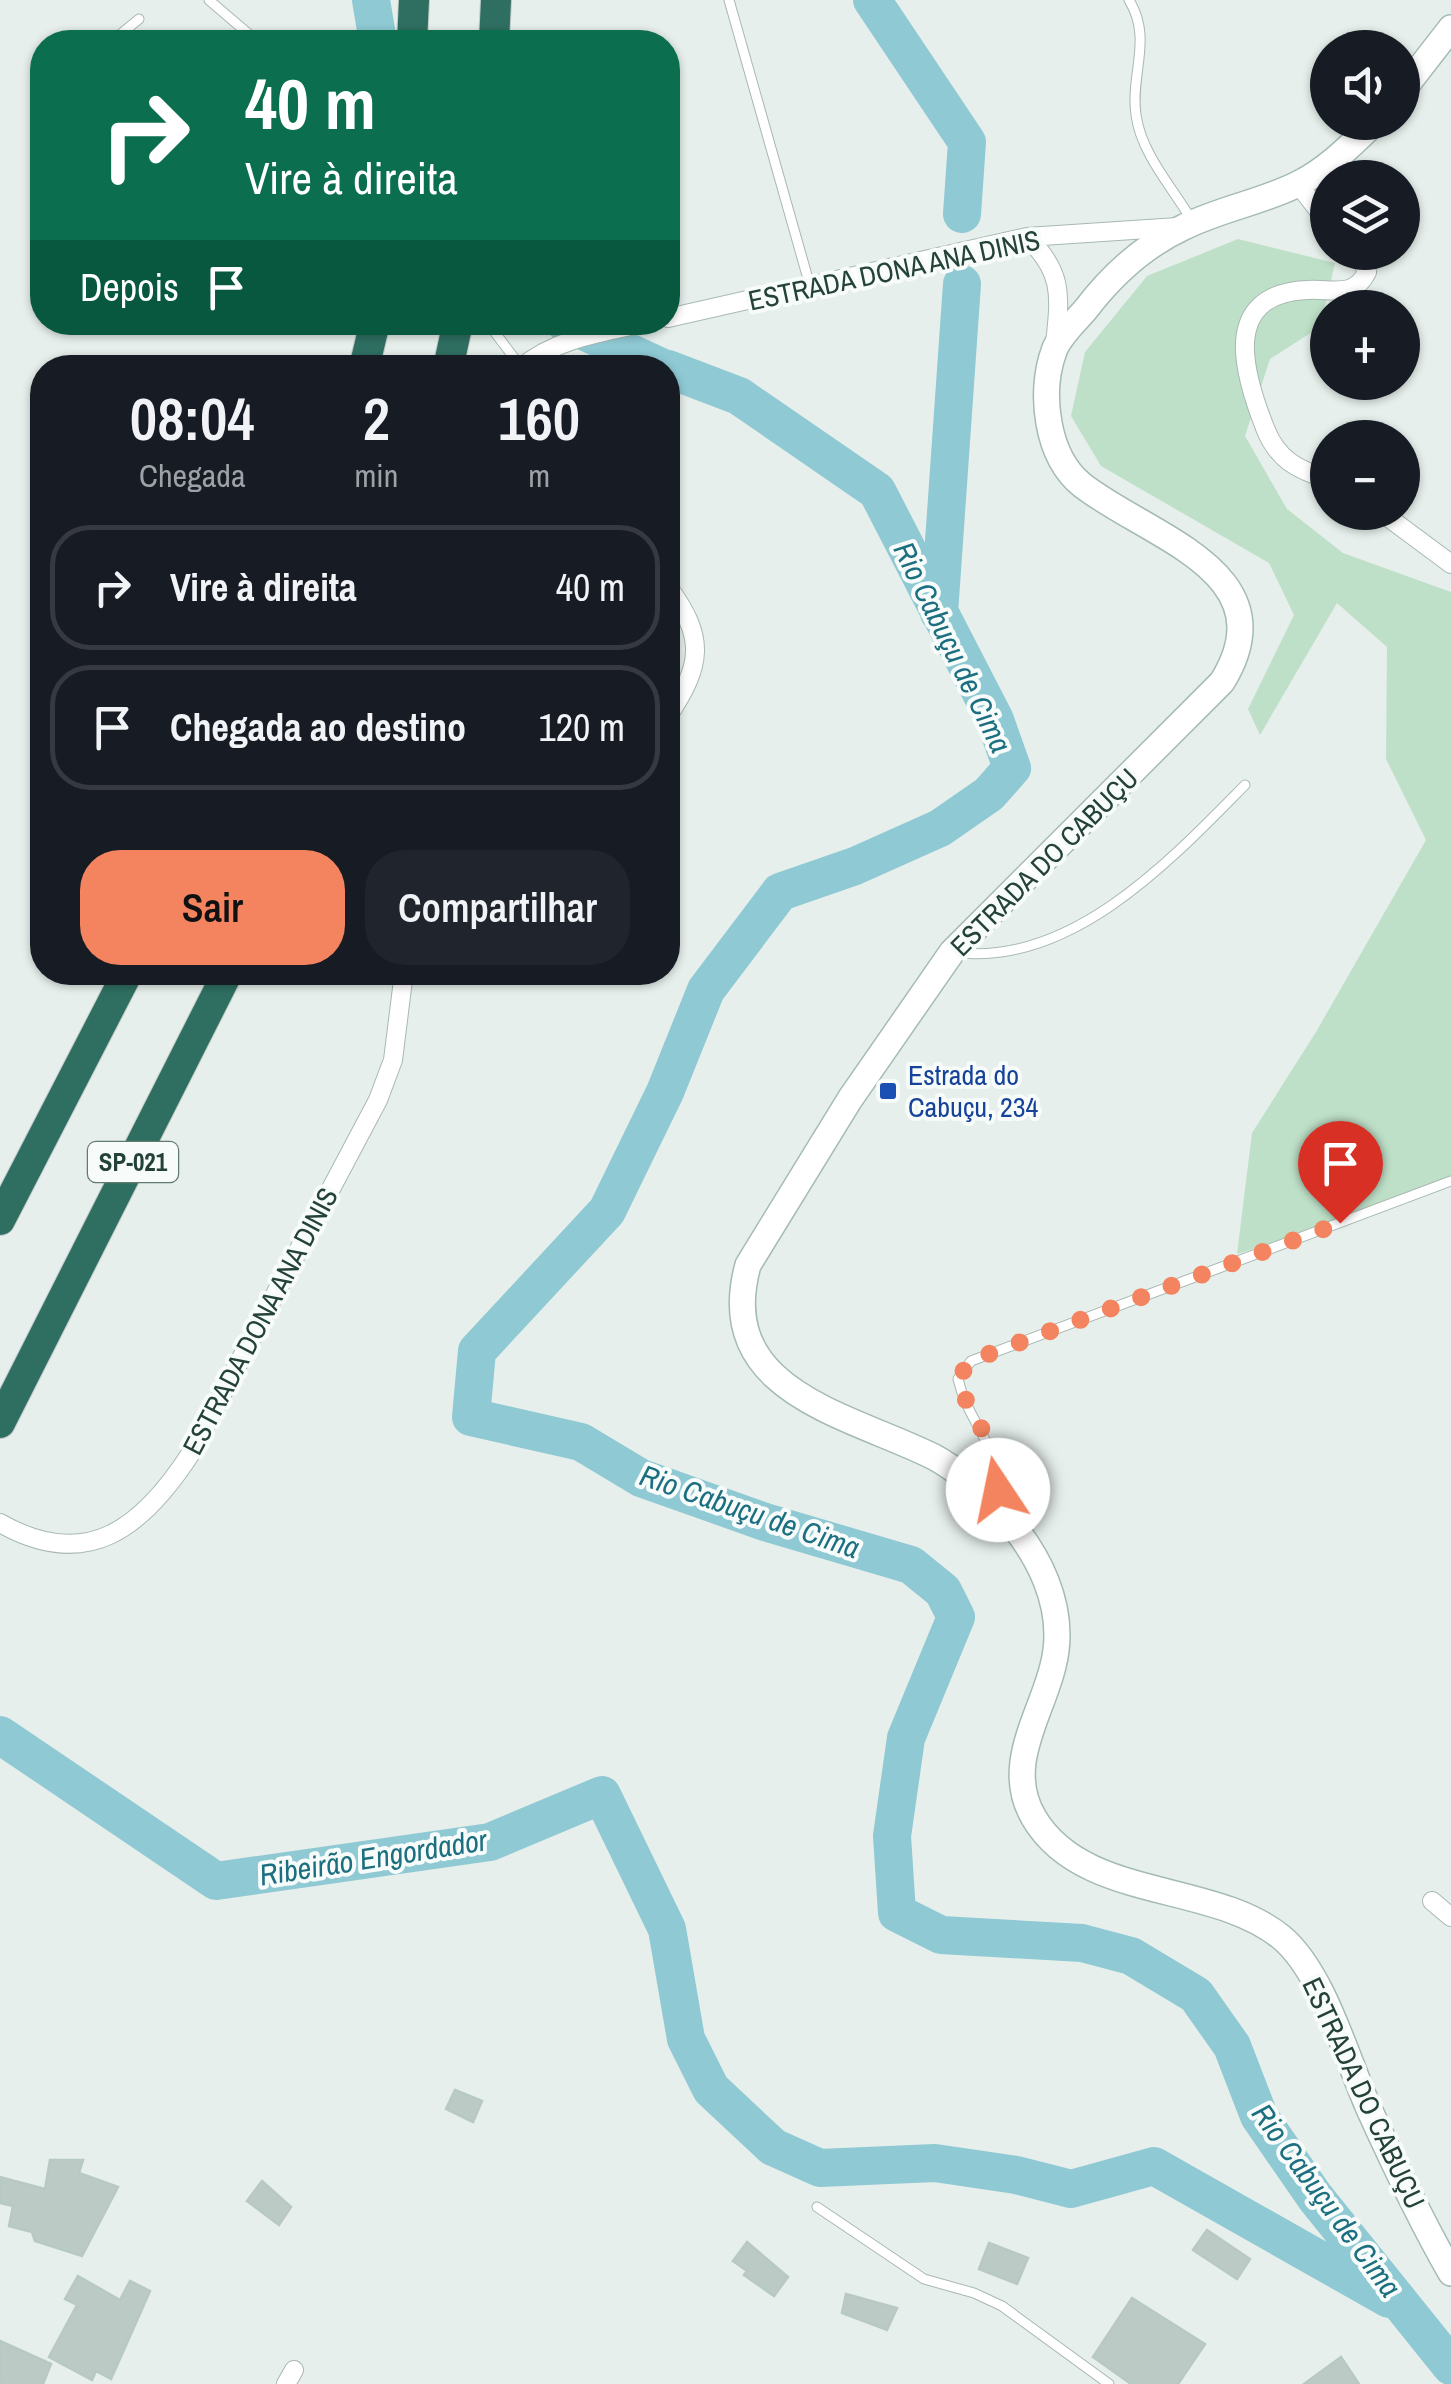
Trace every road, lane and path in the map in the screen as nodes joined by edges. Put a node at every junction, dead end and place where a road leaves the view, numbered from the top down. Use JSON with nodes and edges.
{"nodes":[{"id":1,"x":209,"y":0,"type":"edge"},
{"id":2,"x":414,"y":0,"type":"edge"},
{"id":3,"x":496,"y":0,"type":"edge"},
{"id":4,"x":730,"y":0,"type":"edge"},
{"id":5,"x":1129,"y":0,"type":"edge"},
{"id":6,"x":138,"y":19,"type":"dead end"},
{"id":7,"x":1451,"y":28,"type":"edge"},
{"id":8,"x":126,"y":30,"type":"edge"},
{"id":9,"x":244,"y":30,"type":"edge"},
{"id":10,"x":413,"y":30,"type":"edge"},
{"id":11,"x":495,"y":30,"type":"edge"},
{"id":12,"x":1420,"y":68,"type":"edge"},
{"id":13,"x":1357,"y":140,"type":"edge"},
{"id":14,"x":1298,"y":184,"type":"junction"},
{"id":15,"x":1310,"y":200,"type":"edge"},
{"id":16,"x":1188,"y":225,"type":"junction"},
{"id":17,"x":1028,"y":238,"type":"junction"},
{"id":18,"x":1367,"y":270,"type":"edge"},
{"id":19,"x":810,"y":286,"type":"junction"},
{"id":20,"x":680,"y":315,"type":"edge"},
{"id":21,"x":497,"y":335,"type":"edge"},
{"id":22,"x":597,"y":335,"type":"edge"},
{"id":23,"x":1054,"y":349,"type":"junction"},
{"id":24,"x":512,"y":355,"type":"edge"},
{"id":25,"x":537,"y":355,"type":"edge"},
{"id":26,"x":1310,"y":474,"type":"edge"},
{"id":27,"x":1405,"y":530,"type":"edge"},
{"id":28,"x":1451,"y":564,"type":"edge"},
{"id":29,"x":680,"y":604,"type":"edge"},
{"id":30,"x":680,"y":697,"type":"edge"},
{"id":31,"x":1245,"y":785,"type":"dead end"},
{"id":32,"x":952,"y":952,"type":"junction"},
{"id":33,"x":121,"y":985,"type":"edge"},
{"id":34,"x":222,"y":985,"type":"edge"},
{"id":35,"x":402,"y":985,"type":"edge"},
{"id":36,"x":1451,"y":1182,"type":"edge"},
{"id":37,"x":0,"y":1220,"type":"edge"},
{"id":38,"x":0,"y":1422,"type":"edge"},
{"id":39,"x":997,"y":1507,"type":"junction"},
{"id":40,"x":0,"y":1523,"type":"edge"},
{"id":41,"x":1432,"y":1901,"type":"dead end"},
{"id":42,"x":1451,"y":1918,"type":"edge"},
{"id":43,"x":817,"y":2206,"type":"dead end"},
{"id":44,"x":1451,"y":2273,"type":"edge"},
{"id":45,"x":1109,"y":2384,"type":"edge"}],
"edges":[{"from":1,"to":9,"type":"lane"},
{"from":2,"to":10,"type":"highway"},
{"from":3,"to":11,"type":"highway"},
{"from":4,"to":19,"type":"lane"},
{"from":5,"to":16,"type":"lane"},
{"from":6,"to":8,"type":"lane"},
{"from":7,"to":12,"type":"main road"},
{"from":13,"to":14,"type":"main road"},
{"from":14,"to":15,"type":"street"},
{"from":14,"to":16,"type":"main road"},
{"from":16,"to":17,"type":"street","name":"ESTRADA DONA ANA DINIS"},
{"from":16,"to":23,"type":"main road"},
{"from":17,"to":19,"type":"street","name":"ESTRADA DONA ANA DINIS"},
{"from":17,"to":23,"type":"street"},
{"from":18,"to":26,"type":"street"},
{"from":19,"to":20,"type":"street","name":"ESTRADA DONA ANA DINIS"},
{"from":21,"to":24,"type":"lane"},
{"from":22,"to":25,"type":"street"},
{"from":23,"to":32,"type":"main road","name":"ESTRADA DO CABUÇU"},
{"from":27,"to":28,"type":"street"},
{"from":29,"to":30,"type":"street"},
{"from":31,"to":32,"type":"lane"},
{"from":32,"to":39,"type":"main road","name":"ESTRADA DO CABUÇU"},
{"from":33,"to":37,"type":"highway"},
{"from":34,"to":38,"type":"highway","number":"SP-021"},
{"from":35,"to":40,"type":"street","name":"ESTRADA DONA ANA DINIS"},
{"from":36,"to":39,"type":"lane"},
{"from":39,"to":44,"type":"main road","name":"ESTRADA DO CABUÇU"},
{"from":41,"to":42,"type":"street"},
{"from":43,"to":45,"type":"lane"}]}
